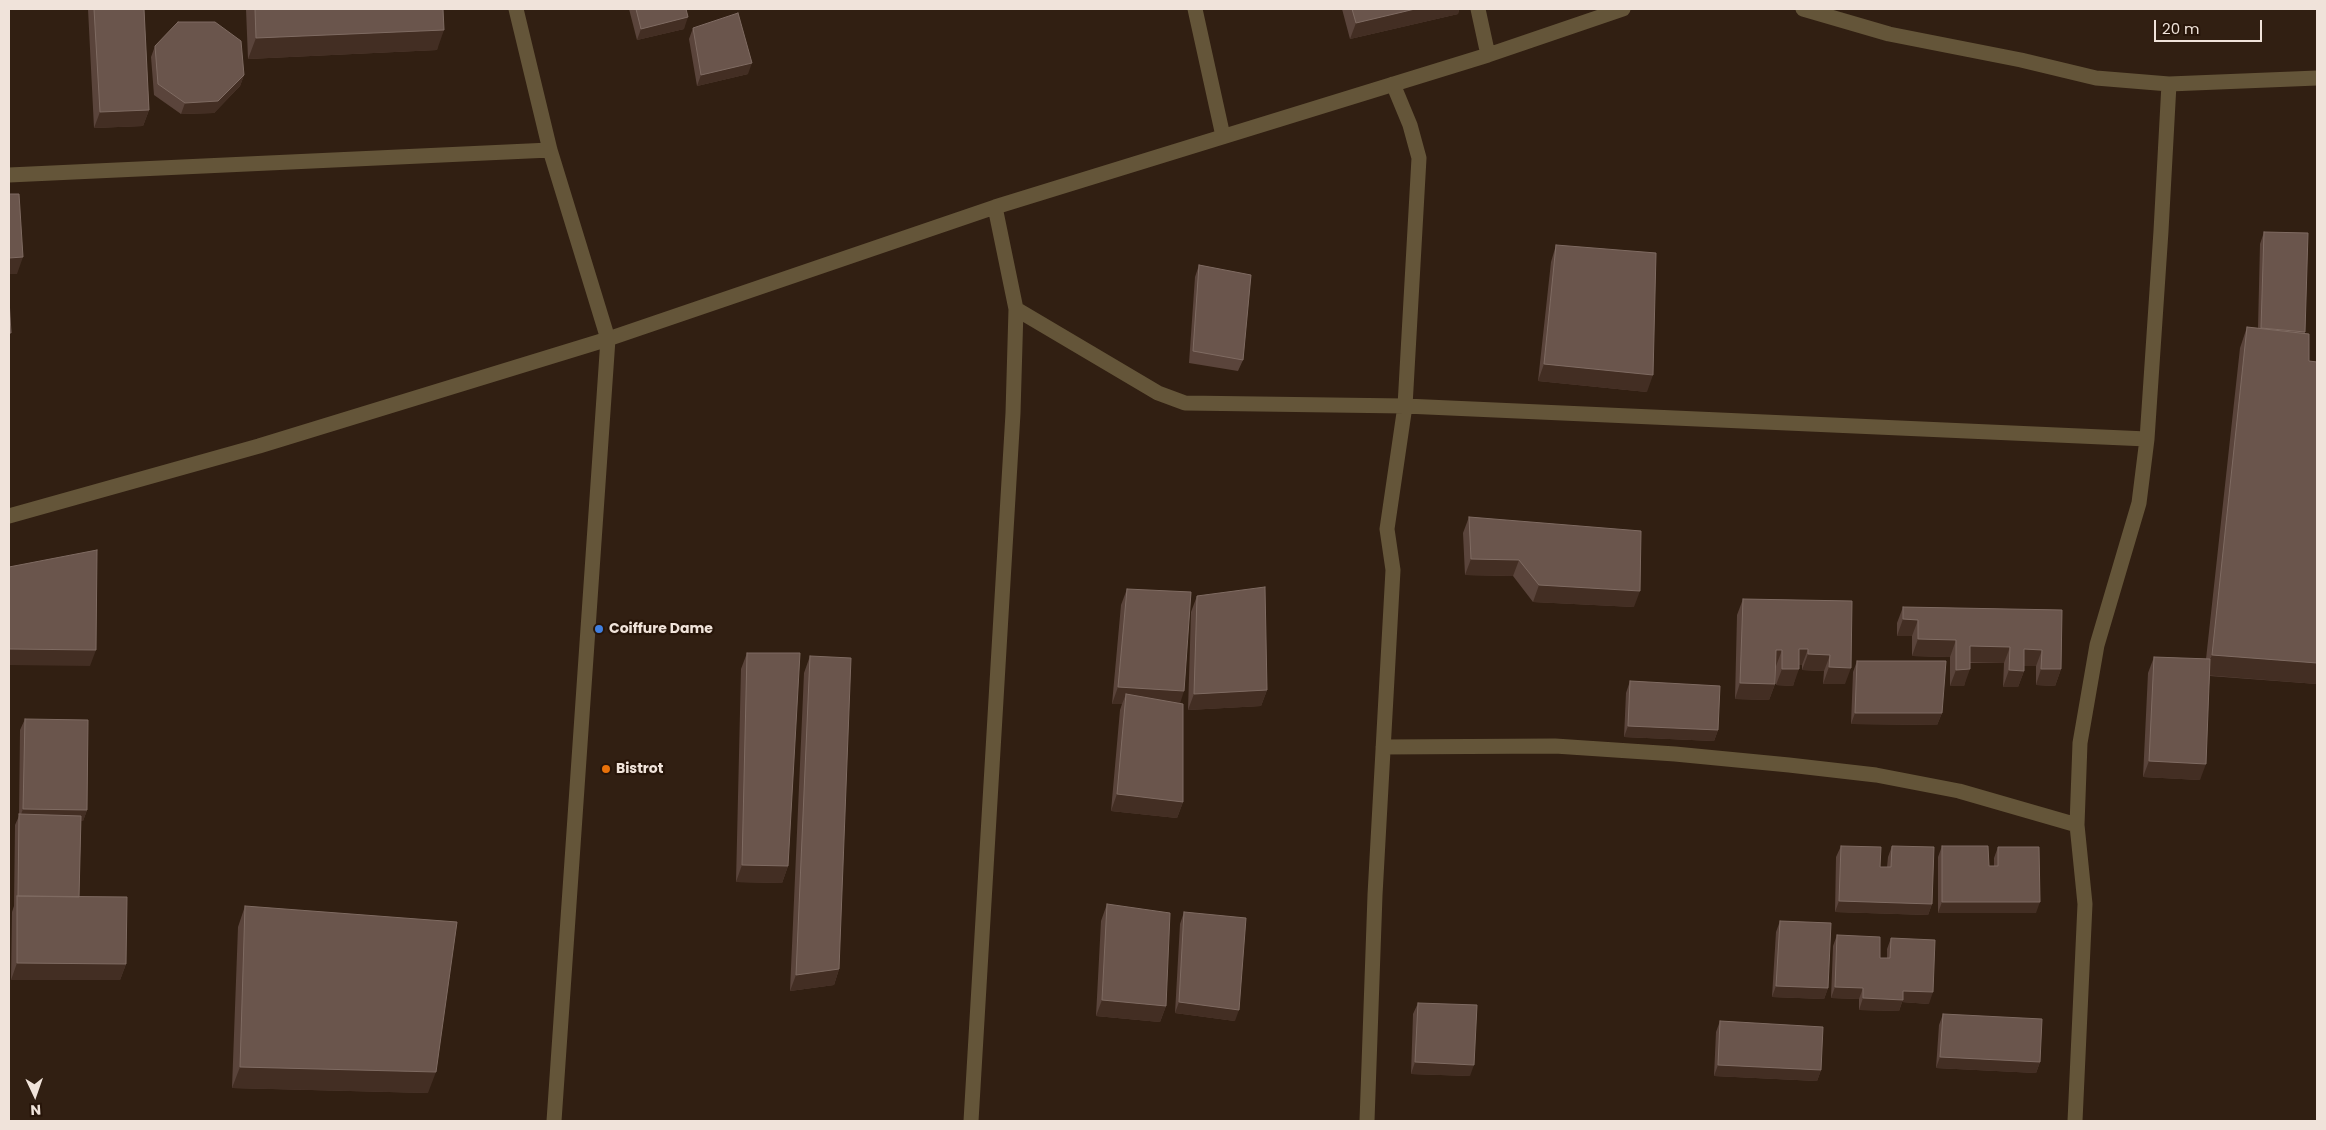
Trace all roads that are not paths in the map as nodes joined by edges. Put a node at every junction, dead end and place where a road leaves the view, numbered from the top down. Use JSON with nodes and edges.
{"nodes":[{"id":1,"x":516,"y":9,"type":"edge"},
{"id":2,"x":1195,"y":9,"type":"edge"},
{"id":3,"x":1478,"y":9,"type":"edge"},
{"id":4,"x":1623,"y":9,"type":"edge"},
{"id":5,"x":1803,"y":9,"type":"edge"},
{"id":6,"x":1488,"y":55,"type":"junction"},
{"id":7,"x":2317,"y":78,"type":"edge"},
{"id":8,"x":1393,"y":84,"type":"junction"},
{"id":9,"x":2169,"y":84,"type":"junction"},
{"id":10,"x":1222,"y":136,"type":"junction"},
{"id":11,"x":550,"y":150,"type":"junction"},
{"id":12,"x":9,"y":175,"type":"edge"},
{"id":13,"x":996,"y":207,"type":"junction"},
{"id":14,"x":1016,"y":309,"type":"junction"},
{"id":15,"x":608,"y":339,"type":"junction"},
{"id":16,"x":1406,"y":406,"type":"junction"},
{"id":17,"x":2147,"y":439,"type":"junction"},
{"id":18,"x":9,"y":516,"type":"edge"},
{"id":19,"x":1383,"y":747,"type":"junction"},
{"id":20,"x":2077,"y":825,"type":"junction"},
{"id":21,"x":554,"y":1121,"type":"edge"},
{"id":22,"x":971,"y":1121,"type":"edge"},
{"id":23,"x":1366,"y":1121,"type":"edge"},
{"id":24,"x":2075,"y":1121,"type":"edge"}],
"edges":[{"from":1,"to":11,"type":"street"},
{"from":2,"to":10,"type":"street"},
{"from":3,"to":6,"type":"street"},
{"from":4,"to":6,"type":"street"},
{"from":5,"to":9,"type":"street"},
{"from":6,"to":8,"type":"street"},
{"from":7,"to":9,"type":"street"},
{"from":8,"to":10,"type":"street"},
{"from":8,"to":16,"type":"street"},
{"from":9,"to":17,"type":"street"},
{"from":10,"to":13,"type":"street"},
{"from":11,"to":12,"type":"street"},
{"from":11,"to":15,"type":"street"},
{"from":13,"to":14,"type":"street"},
{"from":13,"to":15,"type":"street"},
{"from":14,"to":16,"type":"street"},
{"from":14,"to":22,"type":"street"},
{"from":15,"to":18,"type":"street"},
{"from":15,"to":21,"type":"street"},
{"from":16,"to":17,"type":"street"},
{"from":16,"to":19,"type":"street"},
{"from":17,"to":20,"type":"street"},
{"from":19,"to":20,"type":"street"},
{"from":19,"to":23,"type":"street"},
{"from":20,"to":24,"type":"street"}]}
